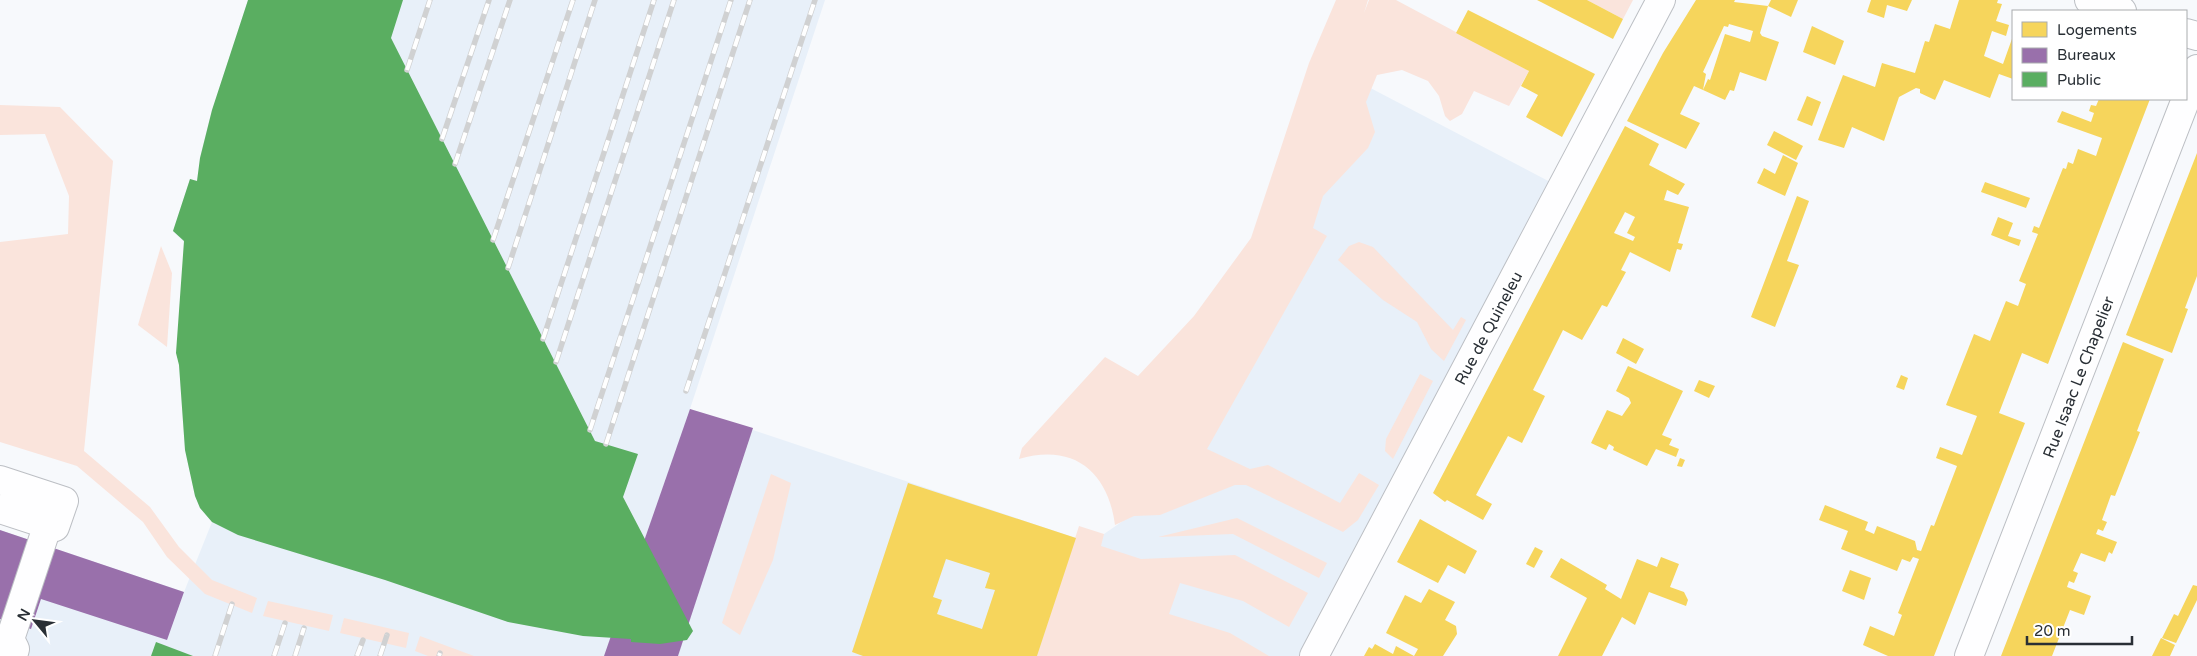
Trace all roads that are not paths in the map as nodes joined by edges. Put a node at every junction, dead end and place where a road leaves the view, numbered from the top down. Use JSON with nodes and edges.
{"nodes":[{"id":1,"x":1661,"y":0,"type":"edge"},
{"id":2,"x":2089,"y":0,"type":"edge"},
{"id":3,"x":2119,"y":10,"type":"edge"},
{"id":4,"x":2197,"y":70,"type":"edge"},
{"id":5,"x":2187,"y":96,"type":"edge"},
{"id":6,"x":2186,"y":100,"type":"edge"},
{"id":7,"x":0,"y":480,"type":"edge"},
{"id":8,"x":0,"y":509,"type":"edge"},
{"id":9,"x":48,"y":524,"type":"junction"},
{"id":10,"x":13,"y":656,"type":"edge"},
{"id":11,"x":1314,"y":656,"type":"edge"},
{"id":12,"x":1970,"y":656,"type":"edge"}],
"edges":[{"from":1,"to":11,"type":"street","name":"Rue de Quineleu"},
{"from":2,"to":3,"type":"street"},
{"from":4,"to":5,"type":"street","name":"Rue Isaac Le Chapelier"},
{"from":6,"to":12,"type":"street","name":"Rue Isaac Le Chapelier"},
{"from":7,"to":9,"type":"street"},
{"from":8,"to":9,"type":"street"},
{"from":9,"to":10,"type":"street"}]}
